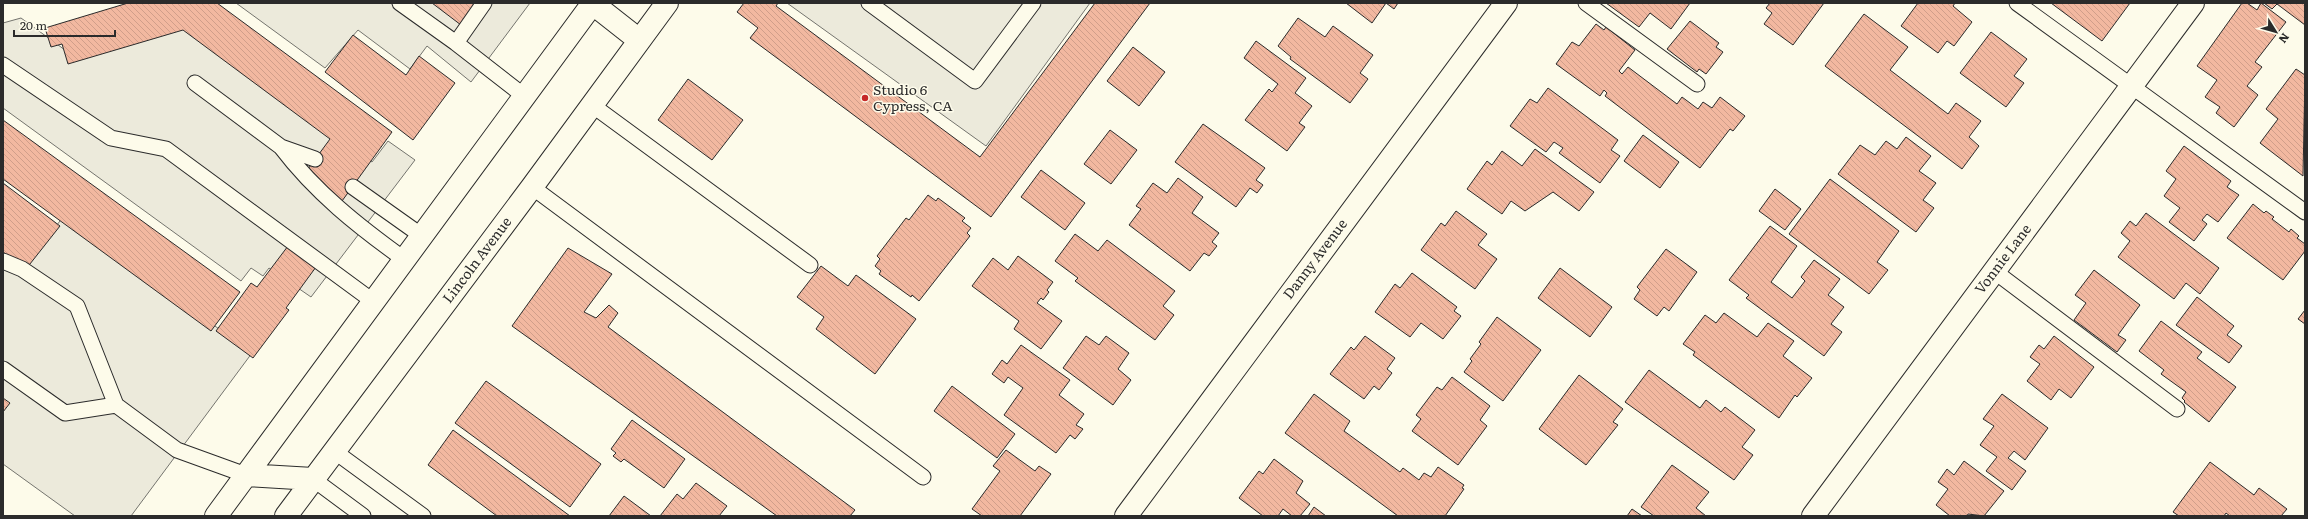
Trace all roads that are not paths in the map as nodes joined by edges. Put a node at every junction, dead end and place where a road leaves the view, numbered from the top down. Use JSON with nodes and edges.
{"nodes":[{"id":1,"x":400,"y":3,"type":"edge"},
{"id":2,"x":484,"y":3,"type":"edge"},
{"id":3,"x":592,"y":3,"type":"edge"},
{"id":4,"x":667,"y":3,"type":"edge"},
{"id":5,"x":869,"y":3,"type":"edge"},
{"id":6,"x":1033,"y":3,"type":"edge"},
{"id":7,"x":1506,"y":3,"type":"edge"},
{"id":8,"x":1586,"y":3,"type":"edge"},
{"id":9,"x":2017,"y":3,"type":"edge"},
{"id":10,"x":2189,"y":5,"type":"edge"},
{"id":11,"x":639,"y":40,"type":"junction"},
{"id":12,"x":456,"y":43,"type":"junction"},
{"id":13,"x":3,"y":65,"type":"edge"},
{"id":14,"x":195,"y":83,"type":"dead end"},
{"id":15,"x":1697,"y":84,"type":"dead end"},
{"id":16,"x":2132,"y":86,"type":"junction"},
{"id":17,"x":524,"y":96,"type":"junction"},
{"id":18,"x":592,"y":105,"type":"junction"},
{"id":19,"x":281,"y":147,"type":"junction"},
{"id":20,"x":315,"y":159,"type":"dead end"},
{"id":21,"x":353,"y":187,"type":"dead end"},
{"id":22,"x":532,"y":187,"type":"junction"},
{"id":23,"x":2305,"y":212,"type":"edge"},
{"id":24,"x":422,"y":236,"type":"junction"},
{"id":25,"x":405,"y":260,"type":"junction"},
{"id":26,"x":3,"y":261,"type":"edge"},
{"id":27,"x":810,"y":265,"type":"dead end"},
{"id":28,"x":1994,"y":271,"type":"junction"},
{"id":29,"x":374,"y":302,"type":"junction"},
{"id":30,"x":3,"y":369,"type":"edge"},
{"id":31,"x":116,"y":405,"type":"junction"},
{"id":32,"x":2177,"y":410,"type":"dead end"},
{"id":33,"x":334,"y":451,"type":"junction"},
{"id":34,"x":246,"y":475,"type":"junction"},
{"id":35,"x":923,"y":477,"type":"dead end"},
{"id":36,"x":313,"y":479,"type":"junction"},
{"id":37,"x":216,"y":516,"type":"edge"},
{"id":38,"x":286,"y":516,"type":"edge"},
{"id":39,"x":363,"y":516,"type":"edge"},
{"id":40,"x":423,"y":516,"type":"edge"},
{"id":41,"x":1126,"y":516,"type":"edge"},
{"id":42,"x":1813,"y":516,"type":"edge"}],
"edges":[{"from":1,"to":12,"type":"lane"},
{"from":2,"to":12,"type":"lane"},
{"from":3,"to":11,"type":"main road"},
{"from":3,"to":17,"type":"main road"},
{"from":4,"to":11,"type":"main road","name":"Lincoln Avenue"},
{"from":5,"to":6,"type":"lane"},
{"from":7,"to":41,"type":"main road","name":"Danny Avenue"},
{"from":8,"to":15,"type":"lane"},
{"from":9,"to":16,"type":"lane"},
{"from":10,"to":16,"type":"main road","name":"Vonnie Lane"},
{"from":11,"to":18,"type":"main road","name":"Lincoln Avenue"},
{"from":12,"to":17,"type":"lane"},
{"from":13,"to":29,"type":"lane"},
{"from":14,"to":19,"type":"lane"},
{"from":16,"to":23,"type":"lane"},
{"from":16,"to":28,"type":"main road","name":"Vonnie Lane"},
{"from":17,"to":24,"type":"main road"},
{"from":18,"to":22,"type":"main road","name":"Lincoln Avenue"},
{"from":18,"to":27,"type":"lane"},
{"from":19,"to":20,"type":"lane"},
{"from":19,"to":25,"type":"lane"},
{"from":21,"to":24,"type":"lane"},
{"from":22,"to":33,"type":"main road","name":"Lincoln Avenue"},
{"from":22,"to":35,"type":"lane"},
{"from":24,"to":25,"type":"main road"},
{"from":25,"to":29,"type":"main road"},
{"from":26,"to":31,"type":"lane"},
{"from":28,"to":32,"type":"lane"},
{"from":28,"to":42,"type":"main road","name":"Vonnie Lane"},
{"from":29,"to":34,"type":"main road"},
{"from":30,"to":31,"type":"lane"},
{"from":31,"to":34,"type":"lane"},
{"from":33,"to":36,"type":"main road","name":"Lincoln Avenue"},
{"from":33,"to":40,"type":"lane"},
{"from":34,"to":36,"type":"main road"},
{"from":34,"to":37,"type":"main road"},
{"from":36,"to":38,"type":"main road","name":"Lincoln Avenue"},
{"from":36,"to":39,"type":"lane"}]}
